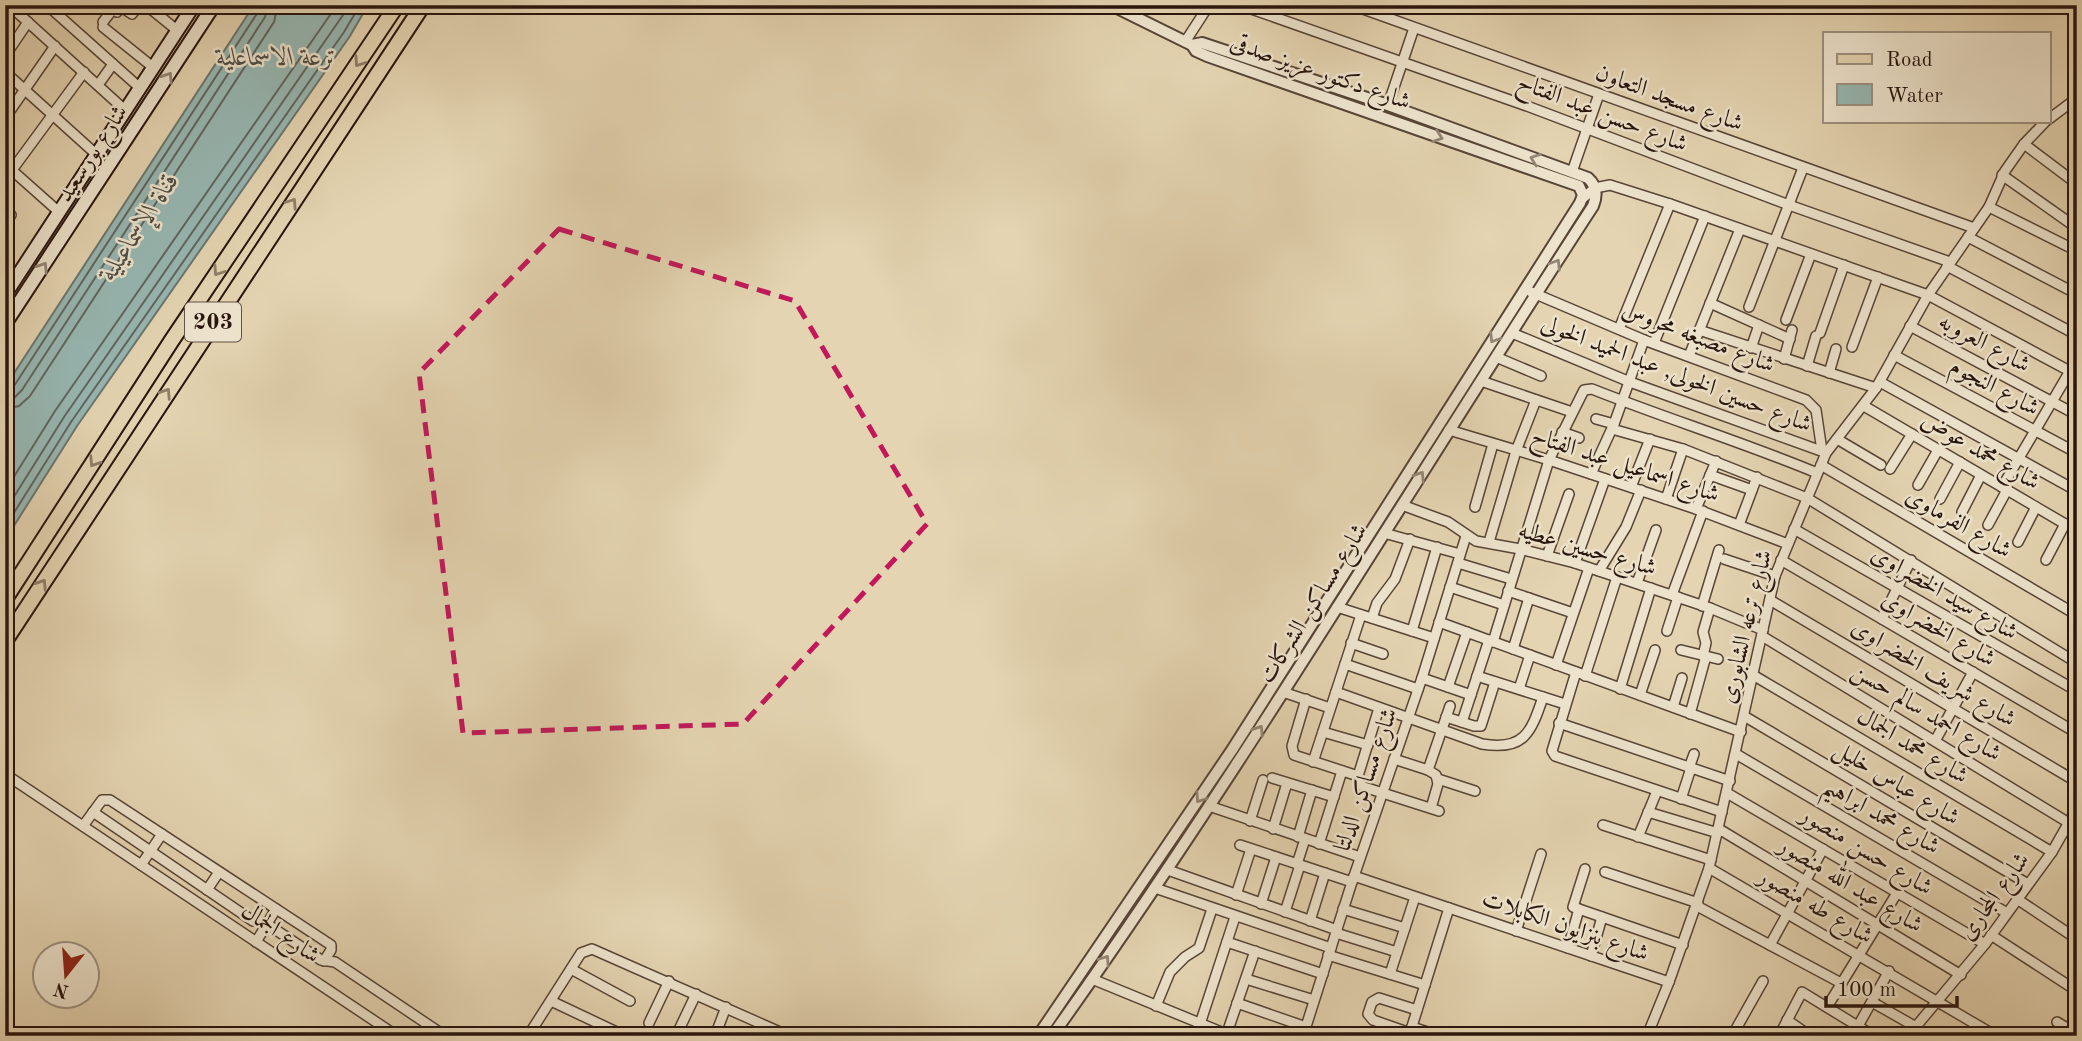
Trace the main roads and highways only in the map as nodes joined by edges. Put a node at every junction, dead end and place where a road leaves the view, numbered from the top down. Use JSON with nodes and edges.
{"nodes":[{"id":1,"x":194,"y":5,"type":"edge"},
{"id":2,"x":214,"y":5,"type":"edge"},
{"id":3,"x":397,"y":5,"type":"edge"},
{"id":4,"x":423,"y":5,"type":"edge"},
{"id":5,"x":9,"y":279,"type":"edge"},
{"id":6,"x":5,"y":295,"type":"edge"},
{"id":7,"x":5,"y":324,"type":"edge"},
{"id":8,"x":5,"y":599,"type":"edge"},
{"id":9,"x":5,"y":641,"type":"edge"}],
"edges":[{"from":1,"to":5,"type":"main road","name":"شارع بورسعيد"},
{"from":7,"to":2,"type":"main road","name":"شارع بورسعيد","one_way":true},
{"from":3,"to":8,"type":"main road","number":"203","one_way":true},
{"from":9,"to":4,"type":"main road","number":"203","one_way":true},
{"from":5,"to":6,"type":"main road","name":"شارع بورسعيد"}]}
